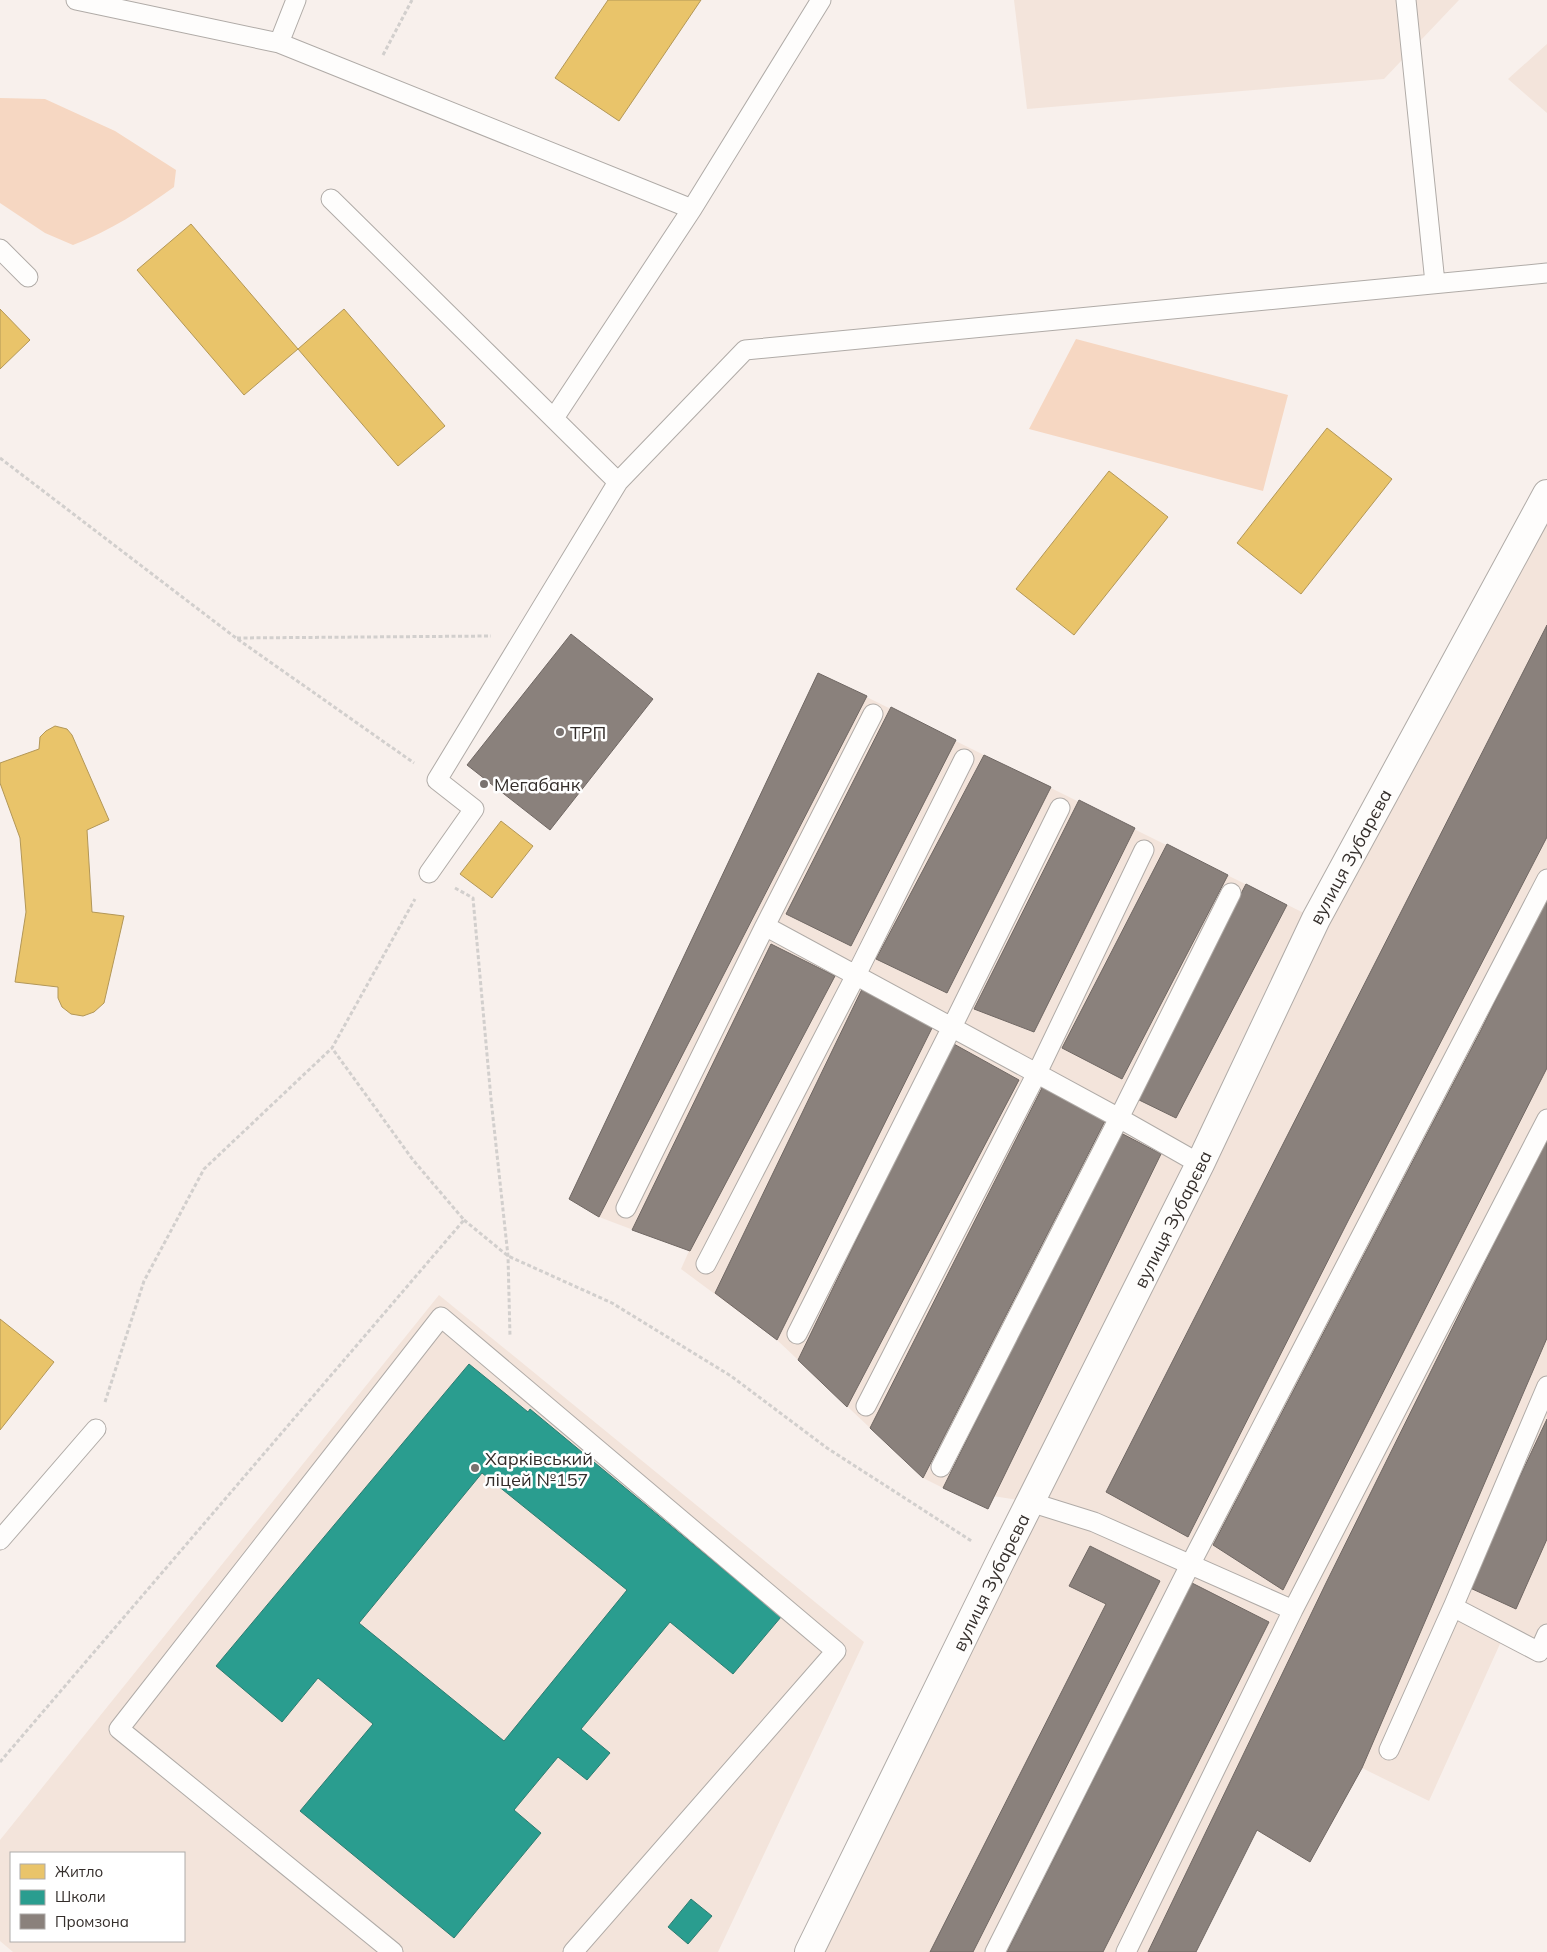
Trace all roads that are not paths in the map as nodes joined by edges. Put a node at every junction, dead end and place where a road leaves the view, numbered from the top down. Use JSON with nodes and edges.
{"nodes":[{"id":1,"x":76,"y":0,"type":"edge"},
{"id":2,"x":296,"y":0,"type":"edge"},
{"id":3,"x":821,"y":0,"type":"edge"},
{"id":4,"x":1406,"y":0,"type":"edge"},
{"id":5,"x":279,"y":43,"type":"junction"},
{"id":6,"x":331,"y":199,"type":"dead end"},
{"id":7,"x":692,"y":209,"type":"junction"},
{"id":8,"x":0,"y":250,"type":"edge"},
{"id":9,"x":1547,"y":273,"type":"edge"},
{"id":10,"x":28,"y":277,"type":"dead end"},
{"id":11,"x":1435,"y":283,"type":"junction"},
{"id":12,"x":554,"y":418,"type":"junction"},
{"id":13,"x":618,"y":482,"type":"junction"},
{"id":14,"x":1547,"y":494,"type":"edge"},
{"id":15,"x":873,"y":714,"type":"dead end"},
{"id":16,"x":964,"y":759,"type":"dead end"},
{"id":17,"x":1060,"y":808,"type":"dead end"},
{"id":18,"x":1144,"y":850,"type":"dead end"},
{"id":19,"x":429,"y":873,"type":"road end"},
{"id":20,"x":1547,"y":879,"type":"edge"},
{"id":21,"x":1231,"y":893,"type":"dead end"},
{"id":22,"x":765,"y":926,"type":"junction"},
{"id":23,"x":856,"y":975,"type":"junction"},
{"id":24,"x":952,"y":1027,"type":"junction"},
{"id":25,"x":1037,"y":1073,"type":"junction"},
{"id":26,"x":1119,"y":1118,"type":"junction"},
{"id":27,"x":1547,"y":1119,"type":"edge"},
{"id":28,"x":1200,"y":1164,"type":"junction"},
{"id":29,"x":626,"y":1208,"type":"dead end"},
{"id":30,"x":706,"y":1264,"type":"dead end"},
{"id":31,"x":797,"y":1334,"type":"dead end"},
{"id":32,"x":1547,"y":1386,"type":"edge"},
{"id":33,"x":866,"y":1406,"type":"dead end"},
{"id":34,"x":96,"y":1429,"type":"road end"},
{"id":35,"x":941,"y":1468,"type":"dead end"},
{"id":36,"x":1030,"y":1502,"type":"junction"},
{"id":37,"x":0,"y":1540,"type":"edge"},
{"id":38,"x":1190,"y":1565,"type":"junction"},
{"id":39,"x":1453,"y":1608,"type":"junction"},
{"id":40,"x":1293,"y":1610,"type":"junction"},
{"id":41,"x":1547,"y":1634,"type":"edge"},
{"id":42,"x":1389,"y":1750,"type":"dead end"},
{"id":43,"x":578,"y":1950,"type":"edge"},
{"id":44,"x":393,"y":1952,"type":"edge"},
{"id":45,"x":809,"y":1952,"type":"edge"},
{"id":46,"x":995,"y":1952,"type":"edge"},
{"id":47,"x":1126,"y":1952,"type":"edge"}],
"edges":[{"from":1,"to":5,"type":"lane"},
{"from":2,"to":5,"type":"lane"},
{"from":3,"to":7,"type":"lane"},
{"from":4,"to":11,"type":"lane"},
{"from":5,"to":7,"type":"lane"},
{"from":6,"to":12,"type":"lane"},
{"from":7,"to":12,"type":"lane"},
{"from":8,"to":10,"type":"lane"},
{"from":9,"to":11,"type":"lane"},
{"from":11,"to":13,"type":"lane"},
{"from":12,"to":13,"type":"lane"},
{"from":13,"to":19,"type":"lane"},
{"from":14,"to":28,"type":"street","name":"вулиця Зубарєва"},
{"from":15,"to":22,"type":"lane"},
{"from":16,"to":23,"type":"lane"},
{"from":17,"to":24,"type":"lane"},
{"from":18,"to":25,"type":"lane"},
{"from":20,"to":38,"type":"lane"},
{"from":21,"to":26,"type":"lane"},
{"from":22,"to":23,"type":"lane"},
{"from":22,"to":29,"type":"lane"},
{"from":23,"to":24,"type":"lane"},
{"from":23,"to":30,"type":"lane"},
{"from":24,"to":25,"type":"lane"},
{"from":24,"to":31,"type":"lane"},
{"from":25,"to":26,"type":"lane"},
{"from":25,"to":33,"type":"lane"},
{"from":26,"to":28,"type":"lane"},
{"from":26,"to":35,"type":"lane"},
{"from":27,"to":40,"type":"lane"},
{"from":28,"to":36,"type":"street","name":"вулиця Зубарєва"},
{"from":32,"to":39,"type":"lane"},
{"from":34,"to":37,"type":"lane"},
{"from":36,"to":38,"type":"lane"},
{"from":36,"to":45,"type":"street","name":"вулиця Зубарєва"},
{"from":38,"to":40,"type":"lane"},
{"from":38,"to":46,"type":"lane"},
{"from":39,"to":41,"type":"lane"},
{"from":39,"to":42,"type":"lane"},
{"from":40,"to":47,"type":"lane"},
{"from":43,"to":44,"type":"lane"}]}
